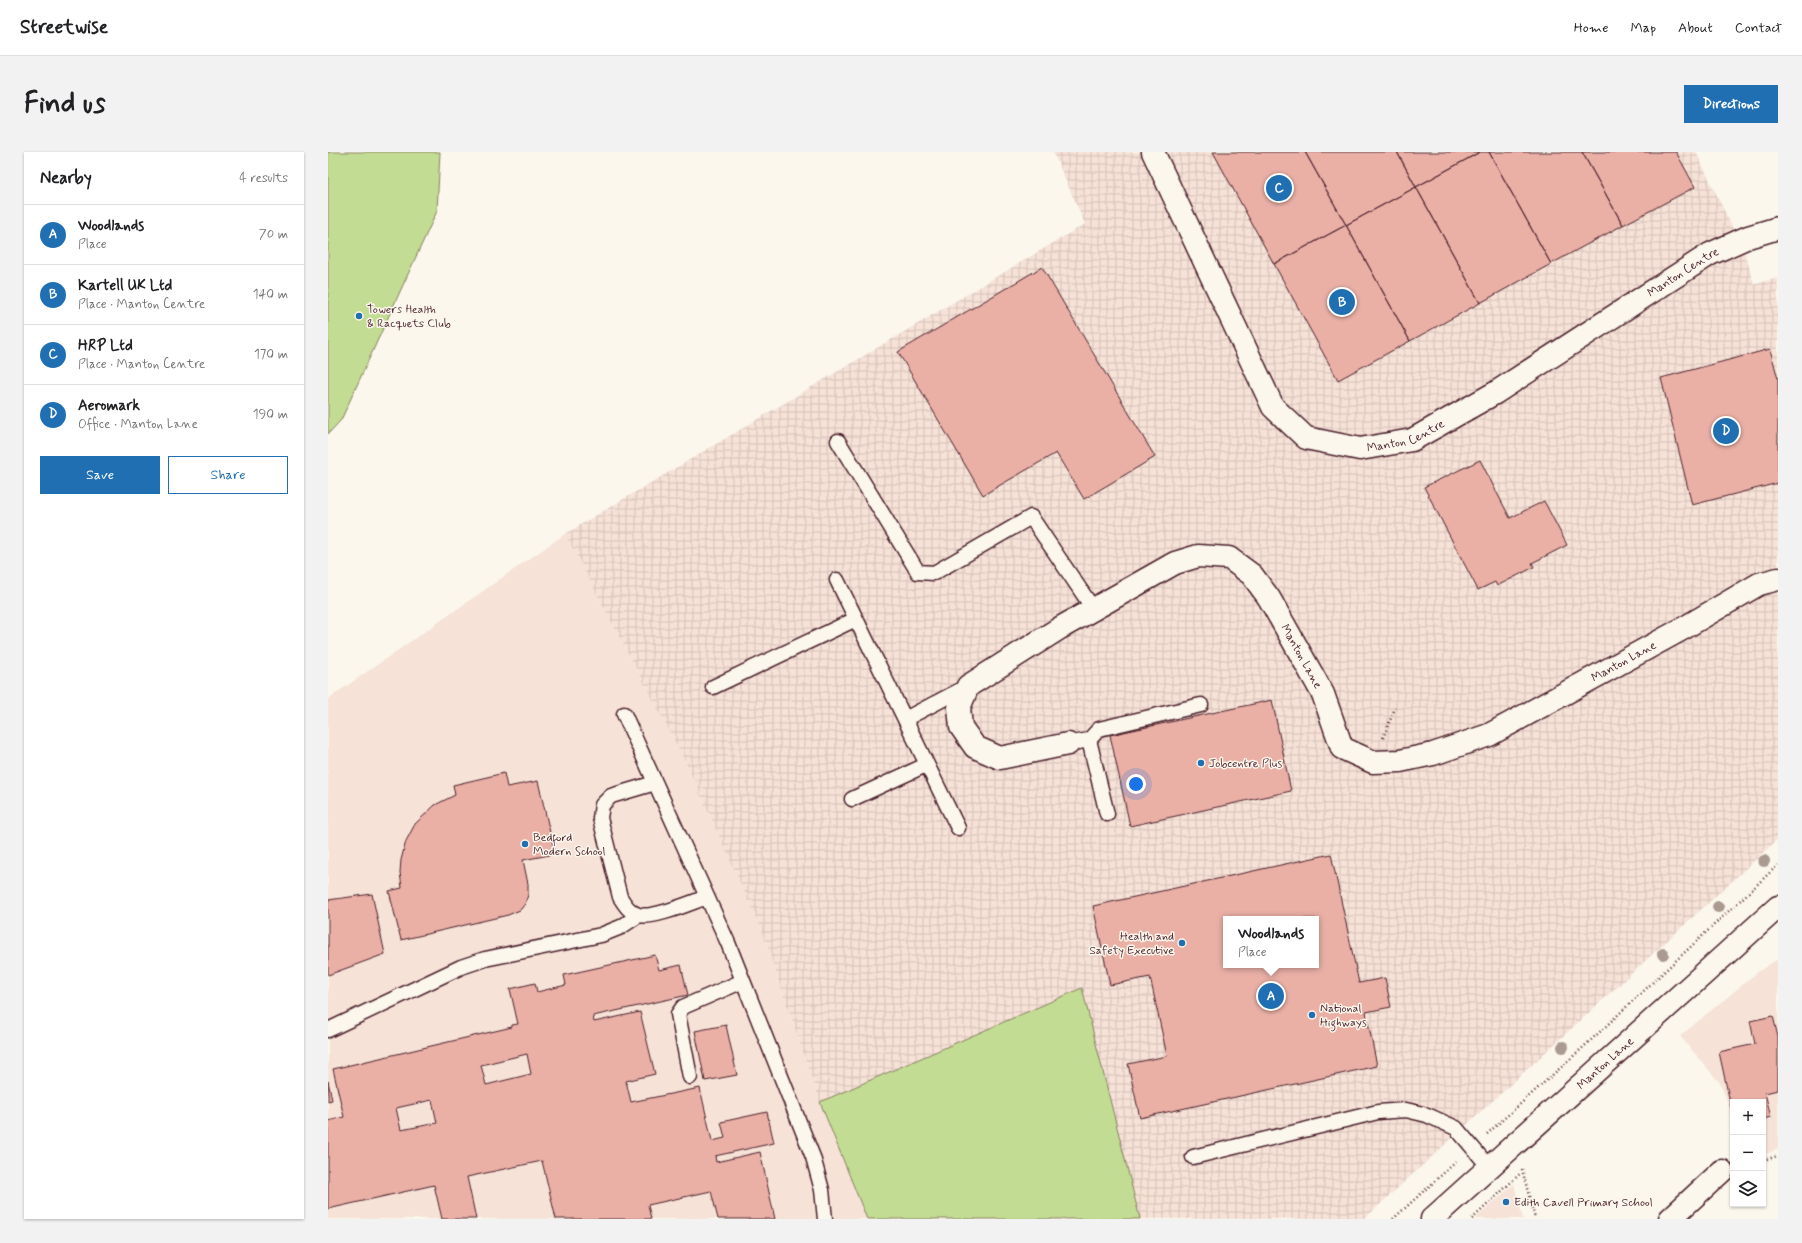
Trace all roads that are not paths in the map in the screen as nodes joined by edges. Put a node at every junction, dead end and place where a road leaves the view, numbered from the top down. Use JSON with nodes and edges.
{"nodes":[{"id":1,"x":1153,"y":152,"type":"edge"},
{"id":2,"x":1778,"y":228,"type":"edge"},
{"id":3,"x":838,"y":441,"type":"dead end"},
{"id":4,"x":1778,"y":579,"type":"edge"},
{"id":5,"x":837,"y":580,"type":"dead end"},
{"id":6,"x":1094,"y":610,"type":"junction"},
{"id":7,"x":856,"y":620,"type":"junction"},
{"id":8,"x":968,"y":686,"type":"junction"},
{"id":9,"x":713,"y":687,"type":"dead end"},
{"id":10,"x":1201,"y":705,"type":"dead end"},
{"id":11,"x":624,"y":714,"type":"dead end"},
{"id":12,"x":905,"y":719,"type":"junction"},
{"id":13,"x":1089,"y":740,"type":"junction"},
{"id":14,"x":1068,"y":744,"type":"joint"},
{"id":15,"x":926,"y":765,"type":"junction"},
{"id":16,"x":655,"y":783,"type":"junction"},
{"id":17,"x":852,"y":799,"type":"dead end"},
{"id":18,"x":1107,"y":814,"type":"dead end"},
{"id":19,"x":958,"y":828,"type":"dead end"},
{"id":20,"x":707,"y":897,"type":"junction"},
{"id":21,"x":1778,"y":907,"type":"edge"},
{"id":22,"x":639,"y":915,"type":"junction"},
{"id":23,"x":743,"y":981,"type":"junction"},
{"id":24,"x":328,"y":1030,"type":"edge"},
{"id":25,"x":690,"y":1077,"type":"dead end"},
{"id":26,"x":1192,"y":1158,"type":"dead end"},
{"id":27,"x":1489,"y":1167,"type":"junction"},
{"id":28,"x":1722,"y":1171,"type":"dead end"},
{"id":29,"x":825,"y":1219,"type":"edge"},
{"id":30,"x":1432,"y":1219,"type":"edge"},
{"id":31,"x":1670,"y":1219,"type":"edge"}],
"edges":[{"from":1,"to":2,"type":"street","name":"Manton Centre"},
{"from":3,"to":6,"type":"lane"},
{"from":4,"to":6,"type":"street","name":"Manton Lane"},
{"from":5,"to":7,"type":"lane"},
{"from":6,"to":8,"type":"street","name":"Manton Lane"},
{"from":7,"to":9,"type":"lane"},
{"from":7,"to":12,"type":"lane"},
{"from":8,"to":12,"type":"lane"},
{"from":8,"to":14,"type":"street"},
{"from":10,"to":13,"type":"lane"},
{"from":11,"to":16,"type":"lane"},
{"from":12,"to":15,"type":"lane"},
{"from":13,"to":14,"type":"lane"},
{"from":13,"to":18,"type":"lane"},
{"from":15,"to":17,"type":"lane"},
{"from":15,"to":19,"type":"lane"},
{"from":16,"to":20,"type":"lane"},
{"from":16,"to":22,"type":"lane"},
{"from":20,"to":22,"type":"lane"},
{"from":20,"to":23,"type":"lane"},
{"from":21,"to":27,"type":"street","name":"Manton Lane"},
{"from":22,"to":24,"type":"lane"},
{"from":23,"to":25,"type":"lane"},
{"from":23,"to":29,"type":"lane"},
{"from":26,"to":27,"type":"lane"},
{"from":27,"to":30,"type":"street","name":"Manton Lane"},
{"from":28,"to":31,"type":"street"}]}
